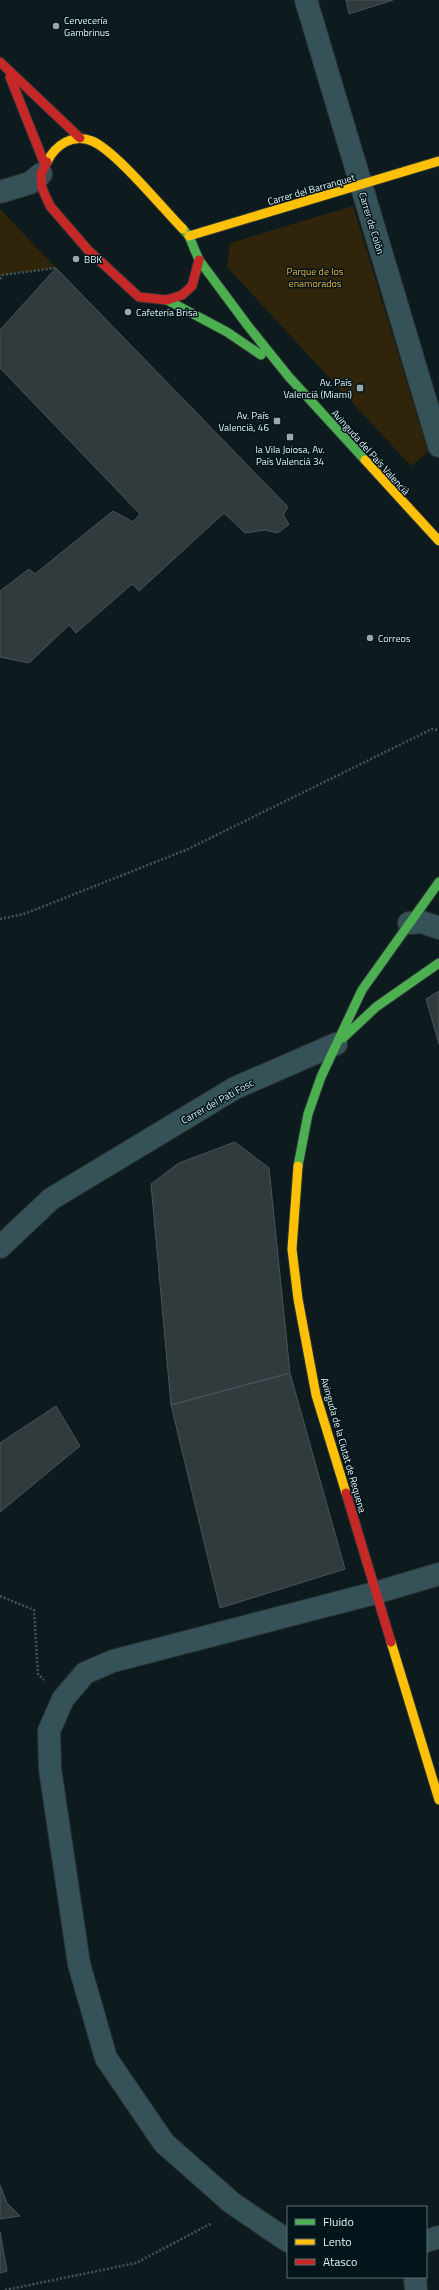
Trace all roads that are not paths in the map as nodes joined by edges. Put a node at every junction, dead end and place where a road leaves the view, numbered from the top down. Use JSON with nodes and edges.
{"nodes":[{"id":1,"x":306,"y":0,"type":"edge"},
{"id":2,"x":0,"y":62,"type":"edge"},
{"id":3,"x":8,"y":71,"type":"junction"},
{"id":4,"x":80,"y":138,"type":"junction"},
{"id":5,"x":439,"y":161,"type":"edge"},
{"id":6,"x":43,"y":170,"type":"junction"},
{"id":7,"x":361,"y":186,"type":"junction"},
{"id":8,"x":0,"y":192,"type":"edge"},
{"id":9,"x":188,"y":236,"type":"junction"},
{"id":10,"x":199,"y":260,"type":"junction"},
{"id":11,"x":167,"y":300,"type":"junction"},
{"id":12,"x":289,"y":377,"type":"junction"},
{"id":13,"x":439,"y":446,"type":"edge"},
{"id":14,"x":439,"y":541,"type":"edge"},
{"id":15,"x":439,"y":882,"type":"edge"},
{"id":16,"x":409,"y":923,"type":"junction"},
{"id":17,"x":439,"y":928,"type":"edge"},
{"id":18,"x":439,"y":963,"type":"edge"},
{"id":19,"x":336,"y":1044,"type":"junction"},
{"id":20,"x":0,"y":1247,"type":"edge"},
{"id":21,"x":439,"y":1574,"type":"edge"},
{"id":22,"x":375,"y":1593,"type":"junction"},
{"id":23,"x":439,"y":1800,"type":"edge"},
{"id":24,"x":439,"y":2237,"type":"edge"},
{"id":25,"x":287,"y":2239,"type":"edge"},
{"id":26,"x":427,"y":2241,"type":"edge"},
{"id":27,"x":415,"y":2278,"type":"edge"},
{"id":28,"x":416,"y":2290,"type":"edge"}],
"edges":[{"from":1,"to":7,"type":"street","name":"Carrer de Colón"},
{"from":2,"to":3,"type":"street"},
{"from":3,"to":4,"type":"street"},
{"from":3,"to":6,"type":"street"},
{"from":4,"to":6,"type":"street"},
{"from":4,"to":9,"type":"street"},
{"from":5,"to":7,"type":"street","name":"Carrer del Barranquet"},
{"from":6,"to":8,"type":"street"},
{"from":6,"to":11,"type":"street"},
{"from":7,"to":9,"type":"street","name":"Carrer del Barranquet"},
{"from":7,"to":13,"type":"street","name":"Carrer de Colón"},
{"from":9,"to":10,"type":"street"},
{"from":10,"to":11,"type":"street"},
{"from":10,"to":12,"type":"street"},
{"from":11,"to":12,"type":"street"},
{"from":12,"to":14,"type":"street","name":"Avinguda del País Valencià"},
{"from":15,"to":16,"type":"street","name":"Avinguda de la Ciutat de Requena"},
{"from":16,"to":17,"type":"street"},
{"from":16,"to":19,"type":"street","name":"Avinguda de la Ciutat de Requena"},
{"from":18,"to":19,"type":"street","name":"Carrer del Pati Fosc"},
{"from":19,"to":20,"type":"street","name":"Carrer del Pati Fosc"},
{"from":19,"to":22,"type":"street","name":"Avinguda de la Ciutat de Requena"},
{"from":21,"to":22,"type":"street"},
{"from":22,"to":23,"type":"street","name":"Avinguda de la Ciutat de Requena"},
{"from":22,"to":25,"type":"street"},
{"from":24,"to":26,"type":"street"},
{"from":27,"to":28,"type":"street"}]}
